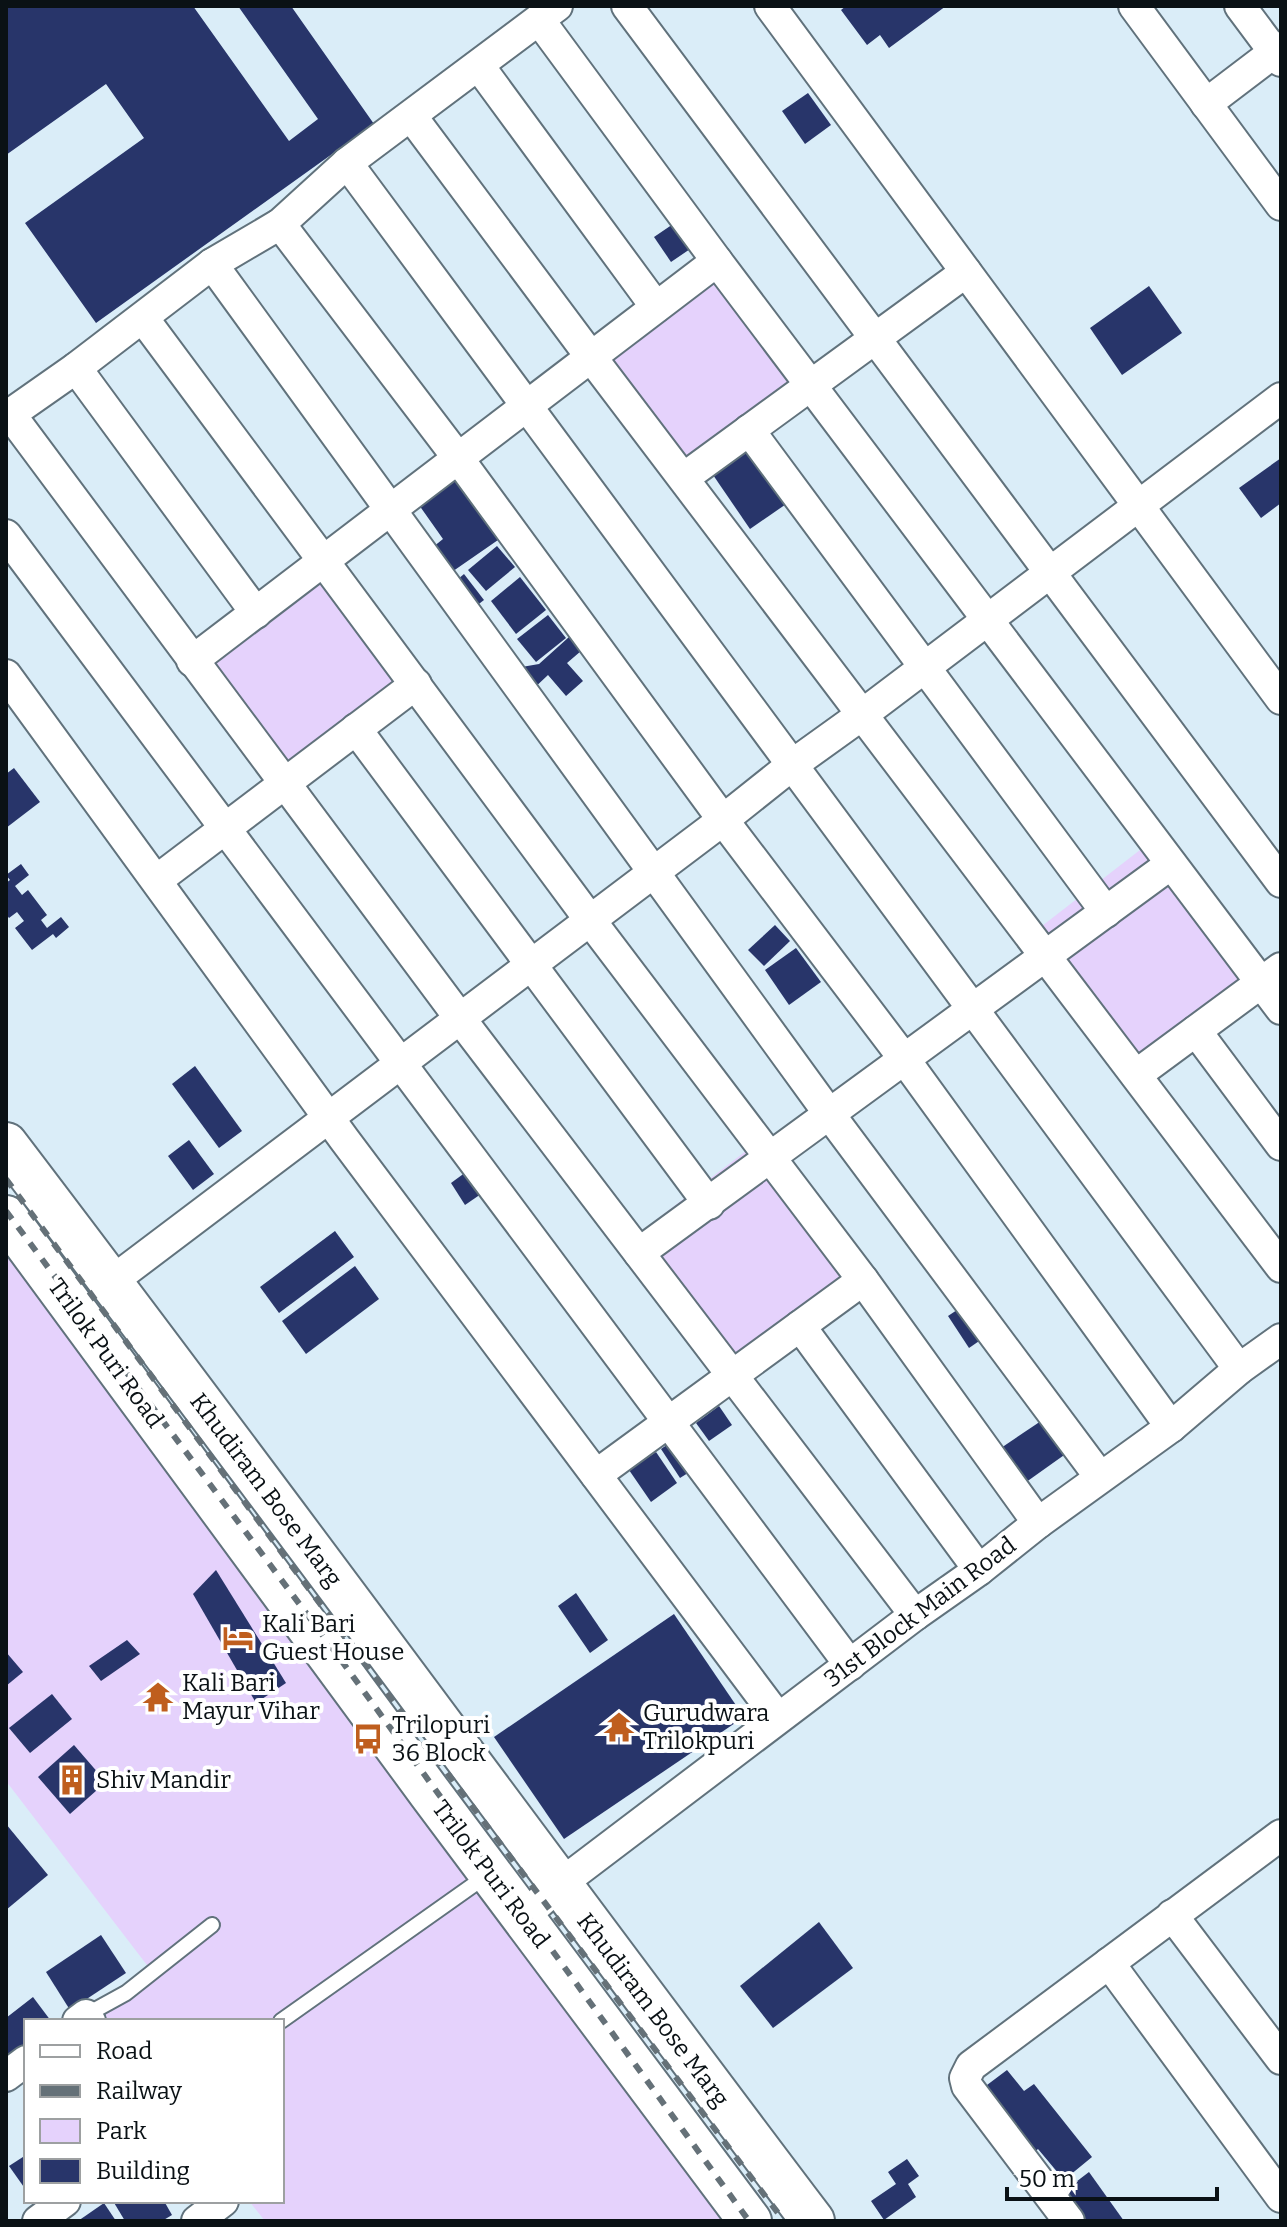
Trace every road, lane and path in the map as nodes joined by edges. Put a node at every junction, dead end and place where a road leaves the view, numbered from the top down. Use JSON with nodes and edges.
{"nodes":[{"id":1,"x":627,"y":6,"type":"edge"},
{"id":2,"x":771,"y":6,"type":"edge"},
{"id":3,"x":1134,"y":6,"type":"edge"},
{"id":4,"x":1240,"y":6,"type":"edge"},
{"id":5,"x":549,"y":14,"type":"edge"},
{"id":6,"x":1279,"y":53,"type":"edge"},
{"id":7,"x":479,"y":66,"type":"junction"},
{"id":8,"x":1206,"y":104,"type":"junction"},
{"id":9,"x":412,"y":117,"type":"junction"},
{"id":10,"x":347,"y":163,"type":"junction"},
{"id":11,"x":1281,"y":205,"type":"edge"},
{"id":12,"x":280,"y":224,"type":"junction"},
{"id":13,"x":717,"y":261,"type":"junction"},
{"id":14,"x":212,"y":264,"type":"junction"},
{"id":15,"x":966,"y":272,"type":"junction"},
{"id":16,"x":656,"y":307,"type":"junction"},
{"id":17,"x":143,"y":318,"type":"junction"},
{"id":18,"x":875,"y":338,"type":"junction"},
{"id":19,"x":591,"y":357,"type":"junction"},
{"id":20,"x":76,"y":368,"type":"junction"},
{"id":21,"x":812,"y":384,"type":"junction"},
{"id":22,"x":1281,"y":398,"type":"edge"},
{"id":23,"x":525,"y":407,"type":"junction"},
{"id":24,"x":8,"y":416,"type":"edge"},
{"id":25,"x":749,"y":430,"type":"junction"},
{"id":26,"x":458,"y":458,"type":"junction"},
{"id":27,"x":685,"y":477,"type":"junction"},
{"id":28,"x":1137,"y":507,"type":"junction"},
{"id":29,"x":390,"y":510,"type":"junction"},
{"id":30,"x":6,"y":535,"type":"edge"},
{"id":31,"x":323,"y":561,"type":"junction"},
{"id":32,"x":1050,"y":572,"type":"junction"},
{"id":33,"x":256,"y":613,"type":"junction"},
{"id":34,"x":988,"y":619,"type":"junction"},
{"id":35,"x":192,"y":661,"type":"junction"},
{"id":36,"x":925,"y":667,"type":"junction"},
{"id":37,"x":6,"y":675,"type":"edge"},
{"id":38,"x":416,"y":684,"type":"junction"},
{"id":39,"x":1281,"y":699,"type":"edge"},
{"id":40,"x":863,"y":714,"type":"junction"},
{"id":41,"x":356,"y":729,"type":"junction"},
{"id":42,"x":792,"y":765,"type":"junction"},
{"id":43,"x":285,"y":781,"type":"junction"},
{"id":44,"x":723,"y":820,"type":"junction"},
{"id":45,"x":225,"y":826,"type":"junction"},
{"id":46,"x":1171,"y":864,"type":"junction"},
{"id":47,"x":654,"y":872,"type":"junction"},
{"id":48,"x":157,"y":880,"type":"junction"},
{"id":49,"x":1281,"y":882,"type":"edge"},
{"id":50,"x":1106,"y":912,"type":"junction"},
{"id":51,"x":590,"y":920,"type":"junction"},
{"id":52,"x":1045,"y":956,"type":"junction"},
{"id":53,"x":532,"y":964,"type":"junction"},
{"id":54,"x":1271,"y":975,"type":"edge"},
{"id":55,"x":1281,"y":1009,"type":"edge"},
{"id":56,"x":973,"y":1010,"type":"junction"},
{"id":57,"x":459,"y":1017,"type":"junction"},
{"id":58,"x":1196,"y":1031,"type":"junction"},
{"id":59,"x":905,"y":1060,"type":"junction"},
{"id":60,"x":399,"y":1063,"type":"junction"},
{"id":61,"x":1136,"y":1075,"type":"junction"},
{"id":62,"x":830,"y":1115,"type":"junction"},
{"id":63,"x":329,"y":1117,"type":"junction"},
{"id":64,"x":6,"y":1144,"type":"edge"},
{"id":65,"x":1281,"y":1145,"type":"edge"},
{"id":66,"x":771,"y":1158,"type":"junction"},
{"id":67,"x":709,"y":1204,"type":"junction"},
{"id":68,"x":6,"y":1217,"type":"edge"},
{"id":69,"x":639,"y":1253,"type":"junction"},
{"id":70,"x":1281,"y":1267,"type":"edge"},
{"id":71,"x":863,"y":1280,"type":"junction"},
{"id":72,"x":111,"y":1282,"type":"junction"},
{"id":73,"x":800,"y":1326,"type":"junction"},
{"id":74,"x":1281,"y":1339,"type":"edge"},
{"id":75,"x":1239,"y":1369,"type":"junction"},
{"id":76,"x":731,"y":1375,"type":"junction"},
{"id":77,"x":669,"y":1420,"type":"junction"},
{"id":78,"x":1171,"y":1427,"type":"junction"},
{"id":79,"x":596,"y":1475,"type":"junction"},
{"id":80,"x":1100,"y":1477,"type":"junction"},
{"id":81,"x":1038,"y":1523,"type":"junction"},
{"id":82,"x":979,"y":1570,"type":"junction"},
{"id":83,"x":915,"y":1615,"type":"junction"},
{"id":84,"x":850,"y":1665,"type":"junction"},
{"id":85,"x":778,"y":1718,"type":"junction"},
{"id":86,"x":1278,"y":1843,"type":"edge"},
{"id":87,"x":490,"y":1872,"type":"junction"},
{"id":88,"x":559,"y":1885,"type":"junction"},
{"id":89,"x":1172,"y":1915,"type":"junction"},
{"id":90,"x":523,"y":1917,"type":"junction"},
{"id":91,"x":212,"y":1925,"type":"dead end"},
{"id":92,"x":1109,"y":1963,"type":"junction"},
{"id":93,"x":85,"y":2019,"type":"edge"},
{"id":94,"x":284,"y":2019,"type":"edge"},
{"id":95,"x":1281,"y":2059,"type":"edge"},
{"id":96,"x":24,"y":2062,"type":"edge"},
{"id":97,"x":6,"y":2076,"type":"edge"},
{"id":98,"x":1281,"y":2197,"type":"edge"},
{"id":99,"x":62,"y":2203,"type":"edge"},
{"id":100,"x":220,"y":2203,"type":"edge"},
{"id":101,"x":224,"y":2203,"type":"edge"},
{"id":102,"x":38,"y":2221,"type":"edge"},
{"id":103,"x":197,"y":2221,"type":"edge"},
{"id":104,"x":238,"y":2221,"type":"edge"},
{"id":105,"x":750,"y":2221,"type":"edge"},
{"id":106,"x":813,"y":2221,"type":"edge"},
{"id":107,"x":1069,"y":2221,"type":"edge"}],
"edges":[{"from":1,"to":18,"type":"street"},
{"from":2,"to":15,"type":"street"},
{"from":3,"to":8,"type":"street"},
{"from":4,"to":6,"type":"street"},
{"from":5,"to":7,"type":"street"},
{"from":5,"to":13,"type":"street"},
{"from":6,"to":8,"type":"street"},
{"from":7,"to":9,"type":"street"},
{"from":7,"to":16,"type":"street"},
{"from":8,"to":11,"type":"street"},
{"from":9,"to":10,"type":"street"},
{"from":9,"to":19,"type":"street"},
{"from":10,"to":12,"type":"street"},
{"from":10,"to":23,"type":"street"},
{"from":12,"to":14,"type":"street"},
{"from":12,"to":26,"type":"street"},
{"from":13,"to":16,"type":"street"},
{"from":13,"to":21,"type":"street"},
{"from":14,"to":17,"type":"street"},
{"from":14,"to":29,"type":"street"},
{"from":15,"to":18,"type":"street"},
{"from":15,"to":28,"type":"street"},
{"from":16,"to":19,"type":"street"},
{"from":17,"to":20,"type":"street"},
{"from":17,"to":31,"type":"street"},
{"from":18,"to":21,"type":"street"},
{"from":18,"to":32,"type":"street"},
{"from":19,"to":23,"type":"street"},
{"from":19,"to":27,"type":"street"},
{"from":20,"to":24,"type":"street"},
{"from":20,"to":33,"type":"street"},
{"from":21,"to":25,"type":"street"},
{"from":21,"to":34,"type":"street"},
{"from":22,"to":28,"type":"street"},
{"from":23,"to":26,"type":"street"},
{"from":23,"to":42,"type":"street"},
{"from":24,"to":35,"type":"street"},
{"from":25,"to":27,"type":"street"},
{"from":25,"to":36,"type":"street"},
{"from":26,"to":29,"type":"street"},
{"from":26,"to":44,"type":"street"},
{"from":27,"to":40,"type":"street"},
{"from":28,"to":32,"type":"street"},
{"from":28,"to":39,"type":"street"},
{"from":29,"to":31,"type":"street"},
{"from":29,"to":47,"type":"street"},
{"from":30,"to":45,"type":"street"},
{"from":31,"to":33,"type":"street"},
{"from":31,"to":38,"type":"street"},
{"from":32,"to":34,"type":"street"},
{"from":32,"to":49,"type":"street"},
{"from":33,"to":35,"type":"street"},
{"from":34,"to":36,"type":"street"},
{"from":34,"to":46,"type":"street"},
{"from":35,"to":43,"type":"street"},
{"from":36,"to":40,"type":"street"},
{"from":36,"to":50,"type":"street"},
{"from":37,"to":48,"type":"street"},
{"from":38,"to":41,"type":"street"},
{"from":38,"to":51,"type":"street"},
{"from":40,"to":42,"type":"street"},
{"from":40,"to":52,"type":"street"},
{"from":41,"to":43,"type":"street"},
{"from":41,"to":53,"type":"street"},
{"from":42,"to":44,"type":"street"},
{"from":42,"to":56,"type":"street"},
{"from":43,"to":45,"type":"street"},
{"from":43,"to":57,"type":"street"},
{"from":44,"to":47,"type":"street"},
{"from":44,"to":59,"type":"street"},
{"from":45,"to":48,"type":"street"},
{"from":45,"to":60,"type":"street"},
{"from":46,"to":50,"type":"street"},
{"from":46,"to":54,"type":"street"},
{"from":47,"to":51,"type":"street"},
{"from":47,"to":62,"type":"street"},
{"from":48,"to":63,"type":"street"},
{"from":50,"to":52,"type":"street"},
{"from":51,"to":53,"type":"street"},
{"from":51,"to":66,"type":"street"},
{"from":52,"to":56,"type":"street"},
{"from":52,"to":61,"type":"street"},
{"from":53,"to":57,"type":"street"},
{"from":53,"to":67,"type":"street"},
{"from":54,"to":55,"type":"street"},
{"from":54,"to":58,"type":"street"},
{"from":56,"to":59,"type":"street"},
{"from":56,"to":75,"type":"street"},
{"from":57,"to":60,"type":"street"},
{"from":57,"to":69,"type":"street"},
{"from":58,"to":61,"type":"street"},
{"from":58,"to":65,"type":"street"},
{"from":59,"to":62,"type":"street"},
{"from":59,"to":78,"type":"street"},
{"from":60,"to":63,"type":"street"},
{"from":60,"to":77,"type":"street"},
{"from":61,"to":70,"type":"street"},
{"from":62,"to":66,"type":"street"},
{"from":62,"to":80,"type":"street"},
{"from":63,"to":72,"type":"street"},
{"from":63,"to":79,"type":"street"},
{"from":64,"to":72,"type":"street","name":"Khudiram Bose Marg"},
{"from":66,"to":67,"type":"street"},
{"from":66,"to":71,"type":"street"},
{"from":67,"to":69,"type":"street"},
{"from":68,"to":87,"type":"street","name":"Trilok Puri Road"},
{"from":69,"to":76,"type":"street"},
{"from":71,"to":73,"type":"street"},
{"from":71,"to":81,"type":"street"},
{"from":72,"to":88,"type":"street","name":"Khudiram Bose Marg"},
{"from":73,"to":76,"type":"street"},
{"from":73,"to":82,"type":"street"},
{"from":74,"to":75,"type":"street","name":"31st Block Main Road"},
{"from":75,"to":78,"type":"street","name":"31st Block Main Road"},
{"from":76,"to":77,"type":"street"},
{"from":76,"to":83,"type":"street"},
{"from":77,"to":79,"type":"street"},
{"from":77,"to":84,"type":"street"},
{"from":78,"to":80,"type":"street","name":"31st Block Main Road"},
{"from":79,"to":85,"type":"street"},
{"from":80,"to":81,"type":"street","name":"31st Block Main Road"},
{"from":81,"to":82,"type":"street","name":"31st Block Main Road"},
{"from":82,"to":83,"type":"street","name":"31st Block Main Road"},
{"from":83,"to":84,"type":"street","name":"31st Block Main Road"},
{"from":84,"to":85,"type":"street","name":"31st Block Main Road"},
{"from":85,"to":88,"type":"street","name":"31st Block Main Road"},
{"from":86,"to":89,"type":"street"},
{"from":87,"to":90,"type":"street","name":"Trilok Puri Road"},
{"from":87,"to":94,"type":"lane"},
{"from":88,"to":90,"type":"street","name":"31st Block Main Road"},
{"from":88,"to":106,"type":"street","name":"Khudiram Bose Marg"},
{"from":89,"to":92,"type":"street"},
{"from":89,"to":95,"type":"street"},
{"from":90,"to":105,"type":"street","name":"Trilok Puri Road"},
{"from":91,"to":93,"type":"lane"},
{"from":92,"to":98,"type":"street"},
{"from":92,"to":107,"type":"street"},
{"from":96,"to":97,"type":"street"},
{"from":99,"to":102,"type":"street"},
{"from":100,"to":103,"type":"street"},
{"from":101,"to":104,"type":"street"}]}
